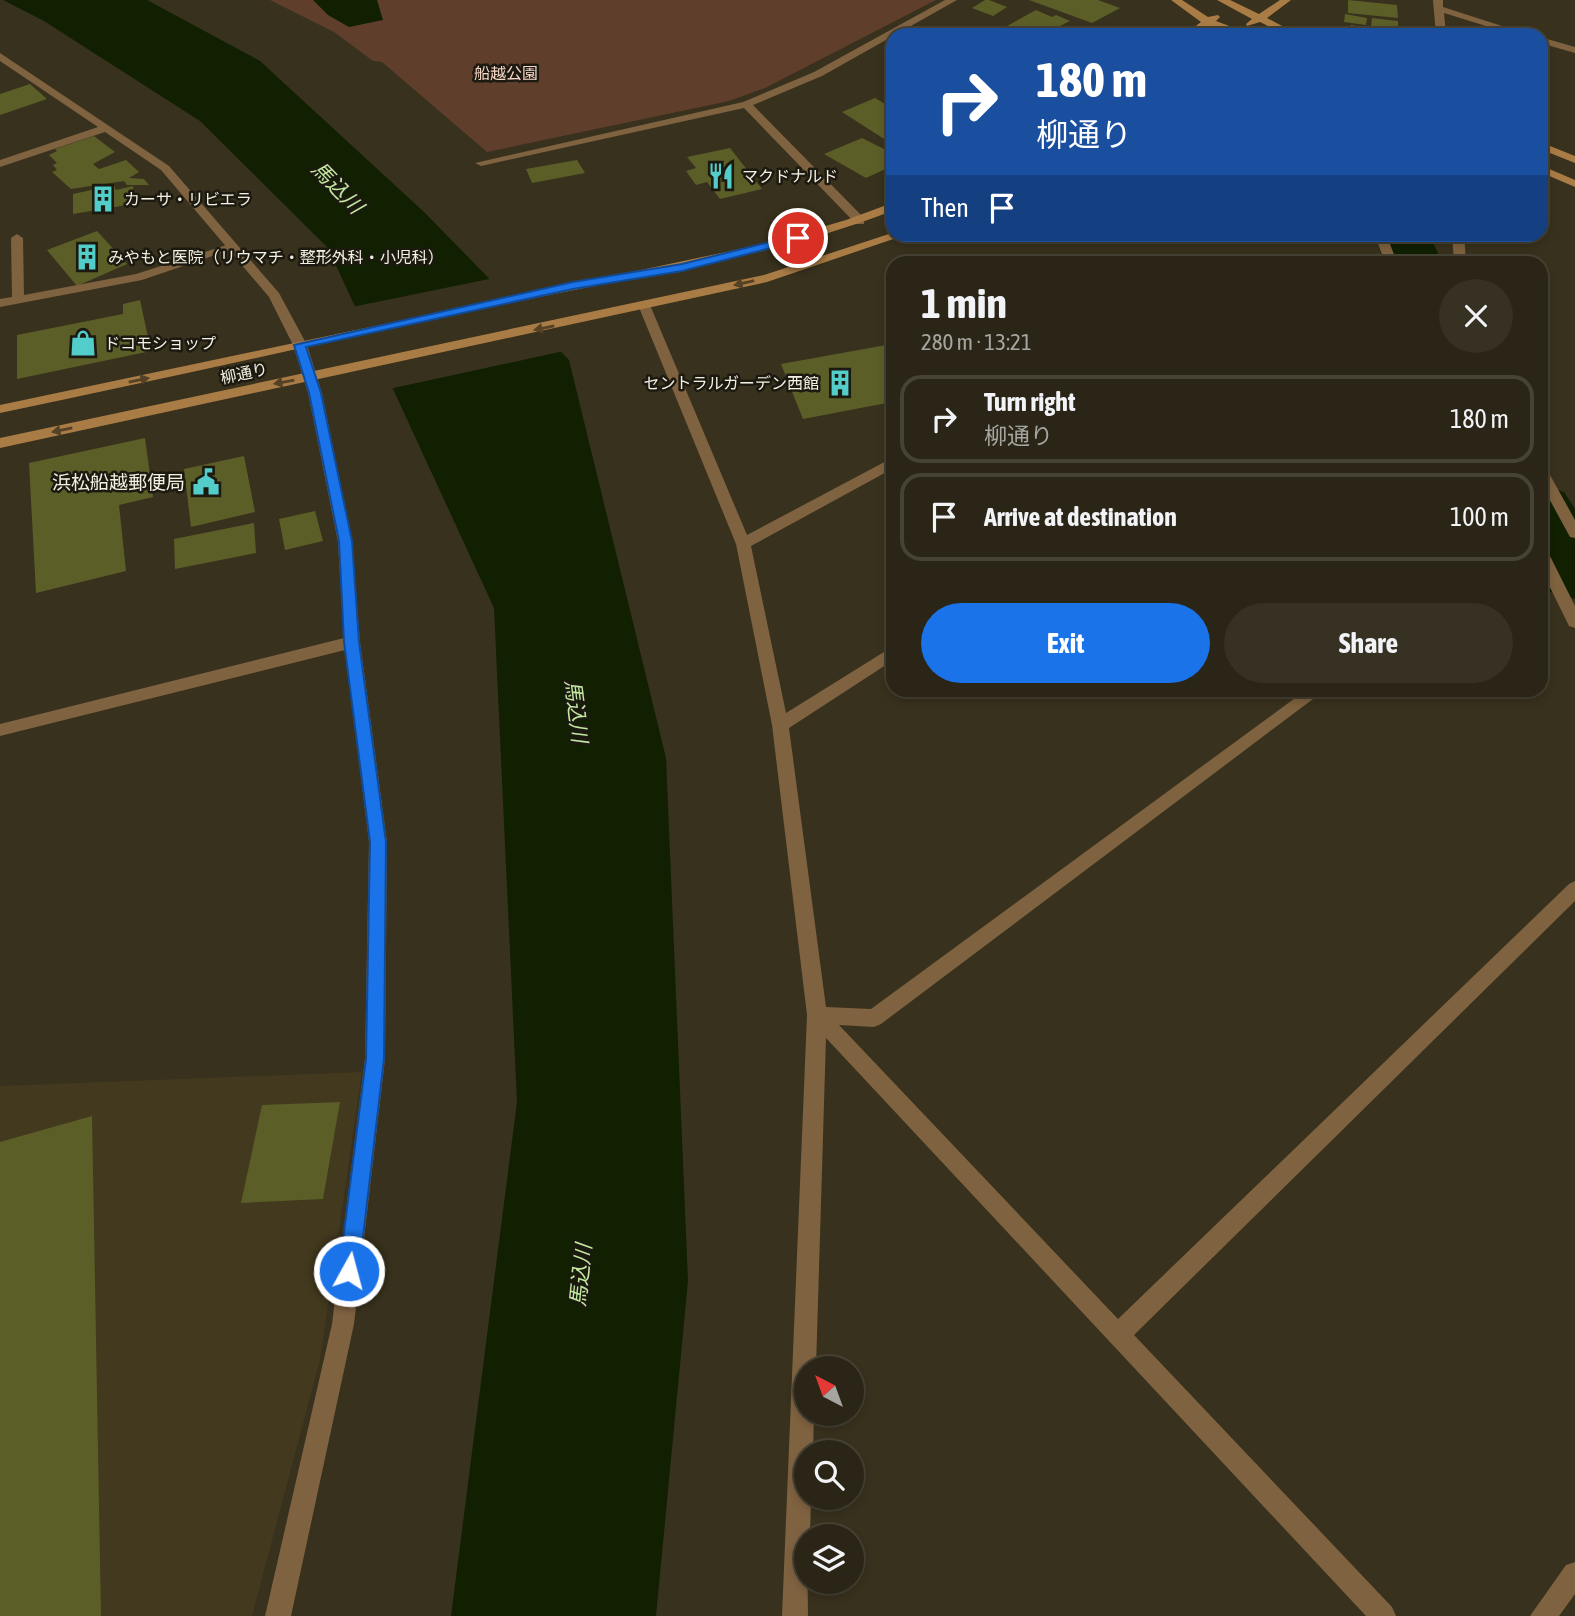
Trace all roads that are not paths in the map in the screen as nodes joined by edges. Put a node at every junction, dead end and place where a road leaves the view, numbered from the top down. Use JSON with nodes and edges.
{"nodes":[{"id":1,"x":952,"y":0,"type":"edge"},
{"id":2,"x":1176,"y":0,"type":"edge"},
{"id":3,"x":1286,"y":0,"type":"edge"},
{"id":4,"x":1231,"y":2,"type":"edge"},
{"id":5,"x":1440,"y":5,"type":"edge"},
{"id":6,"x":1258,"y":19,"type":"junction"},
{"id":7,"x":1208,"y":23,"type":"junction"},
{"id":8,"x":901,"y":28,"type":"edge"},
{"id":9,"x":1200,"y":28,"type":"edge"},
{"id":10,"x":1223,"y":28,"type":"edge"},
{"id":11,"x":1248,"y":28,"type":"edge"},
{"id":12,"x":1278,"y":28,"type":"edge"},
{"id":13,"x":1441,"y":28,"type":"edge"},
{"id":14,"x":1505,"y":28,"type":"edge"},
{"id":15,"x":886,"y":36,"type":"edge"},
{"id":16,"x":1548,"y":43,"type":"edge"},
{"id":17,"x":1575,"y":51,"type":"edge"},
{"id":18,"x":0,"y":56,"type":"edge"},
{"id":19,"x":746,"y":104,"type":"junction"},
{"id":20,"x":103,"y":129,"type":"junction"},
{"id":21,"x":1548,"y":148,"type":"edge"},
{"id":22,"x":1575,"y":160,"type":"edge"},
{"id":23,"x":481,"y":163,"type":"dead end"},
{"id":24,"x":0,"y":164,"type":"edge"},
{"id":25,"x":1548,"y":172,"type":"edge"},
{"id":26,"x":1575,"y":184,"type":"edge"},
{"id":27,"x":886,"y":210,"type":"edge"},
{"id":28,"x":860,"y":221,"type":"junction"},
{"id":29,"x":17,"y":238,"type":"dead end"},
{"id":30,"x":886,"y":239,"type":"edge"},
{"id":31,"x":233,"y":247,"type":"junction"},
{"id":32,"x":18,"y":300,"type":"junction"},
{"id":33,"x":0,"y":303,"type":"edge"},
{"id":34,"x":644,"y":305,"type":"junction"},
{"id":35,"x":300,"y":345,"type":"junction"},
{"id":36,"x":310,"y":377,"type":"junction"},
{"id":37,"x":0,"y":409,"type":"edge"},
{"id":38,"x":0,"y":443,"type":"edge"},
{"id":39,"x":886,"y":466,"type":"edge"},
{"id":40,"x":1548,"y":484,"type":"edge"},
{"id":41,"x":1575,"y":533,"type":"edge"},
{"id":42,"x":743,"y":544,"type":"junction"},
{"id":43,"x":1548,"y":568,"type":"edge"},
{"id":44,"x":1575,"y":622,"type":"edge"},
{"id":45,"x":352,"y":642,"type":"junction"},
{"id":46,"x":886,"y":657,"type":"edge"},
{"id":47,"x":1308,"y":697,"type":"edge"},
{"id":48,"x":780,"y":725,"type":"junction"},
{"id":49,"x":0,"y":730,"type":"edge"},
{"id":50,"x":1575,"y":889,"type":"edge"},
{"id":51,"x":817,"y":1015,"type":"junction"},
{"id":52,"x":1119,"y":1334,"type":"junction"},
{"id":53,"x":1575,"y":1574,"type":"edge"},
{"id":54,"x":278,"y":1616,"type":"edge"},
{"id":55,"x":795,"y":1616,"type":"edge"},
{"id":56,"x":1383,"y":1616,"type":"edge"},
{"id":57,"x":1543,"y":1616,"type":"edge"}],
"edges":[{"from":1,"to":8,"type":"street"},
{"from":2,"to":7,"type":"street"},
{"from":3,"to":6,"type":"street"},
{"from":4,"to":6,"type":"street"},
{"from":4,"to":7,"type":"street"},
{"from":5,"to":13,"type":"street"},
{"from":5,"to":14,"type":"street"},
{"from":6,"to":11,"type":"street"},
{"from":6,"to":12,"type":"street"},
{"from":7,"to":9,"type":"street"},
{"from":7,"to":10,"type":"street"},
{"from":15,"to":19,"type":"street"},
{"from":16,"to":17,"type":"street"},
{"from":18,"to":20,"type":"street"},
{"from":19,"to":23,"type":"street"},
{"from":19,"to":28,"type":"street"},
{"from":20,"to":24,"type":"street"},
{"from":20,"to":31,"type":"street"},
{"from":21,"to":22,"type":"street"},
{"from":25,"to":26,"type":"street"},
{"from":27,"to":28,"type":"street","name":"柳通り"},
{"from":28,"to":35,"type":"street","name":"柳通り"},
{"from":29,"to":32,"type":"street"},
{"from":30,"to":34,"type":"street","name":"柳通り","one_way":true},
{"from":31,"to":32,"type":"street"},
{"from":31,"to":35,"type":"street"},
{"from":32,"to":33,"type":"street"},
{"from":34,"to":36,"type":"street","name":"柳通り","one_way":true},
{"from":34,"to":42,"type":"street"},
{"from":35,"to":36,"type":"street"},
{"from":37,"to":35,"type":"street","name":"柳通り","one_way":true},
{"from":36,"to":38,"type":"street","name":"柳通り","one_way":true},
{"from":36,"to":45,"type":"street"},
{"from":39,"to":42,"type":"street"},
{"from":40,"to":41,"type":"street"},
{"from":42,"to":48,"type":"street"},
{"from":43,"to":44,"type":"street"},
{"from":45,"to":49,"type":"street"},
{"from":45,"to":54,"type":"street"},
{"from":46,"to":48,"type":"street"},
{"from":47,"to":51,"type":"street"},
{"from":48,"to":51,"type":"street"},
{"from":50,"to":52,"type":"street"},
{"from":51,"to":52,"type":"street"},
{"from":51,"to":55,"type":"street"},
{"from":52,"to":56,"type":"street"},
{"from":53,"to":57,"type":"street"}]}
